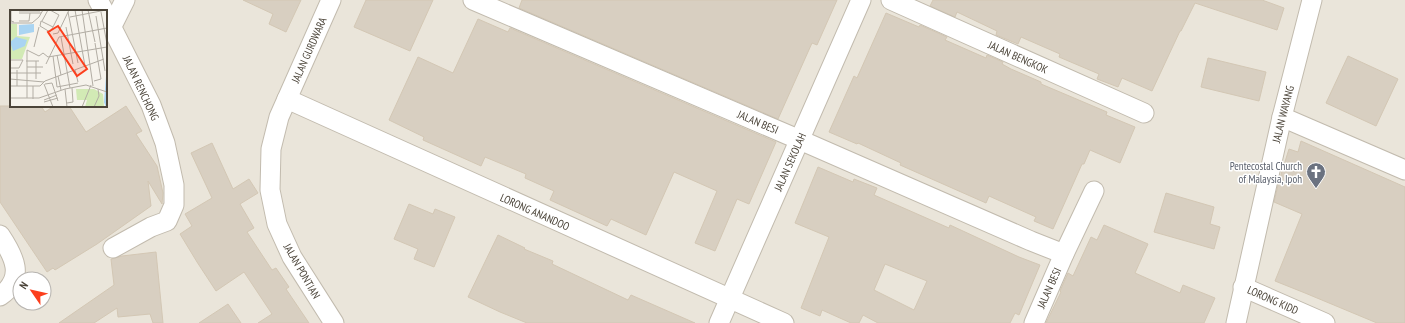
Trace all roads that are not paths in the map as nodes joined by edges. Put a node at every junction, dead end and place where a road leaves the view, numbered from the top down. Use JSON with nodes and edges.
{"nodes":[{"id":1,"x":98,"y":0,"type":"edge"},
{"id":2,"x":125,"y":0,"type":"edge"},
{"id":3,"x":331,"y":0,"type":"edge"},
{"id":4,"x":473,"y":0,"type":"edge"},
{"id":5,"x":861,"y":0,"type":"edge"},
{"id":6,"x":891,"y":0,"type":"edge"},
{"id":7,"x":1306,"y":2,"type":"edge"},
{"id":8,"x":103,"y":10,"type":"edge"},
{"id":9,"x":107,"y":18,"type":"edge"},
{"id":10,"x":287,"y":99,"type":"junction"},
{"id":11,"x":1144,"y":113,"type":"dead end"},
{"id":12,"x":1282,"y":117,"type":"junction"},
{"id":13,"x":800,"y":140,"type":"junction"},
{"id":14,"x":1405,"y":170,"type":"edge"},
{"id":15,"x":1094,"y":191,"type":"dead end"},
{"id":16,"x":0,"y":235,"type":"edge"},
{"id":17,"x":113,"y":248,"type":"dead end"},
{"id":18,"x":1064,"y":254,"type":"junction"},
{"id":19,"x":1243,"y":287,"type":"junction"},
{"id":20,"x":0,"y":296,"type":"edge"},
{"id":21,"x":730,"y":300,"type":"junction"},
{"id":22,"x":334,"y":323,"type":"edge"},
{"id":23,"x":719,"y":323,"type":"edge"},
{"id":24,"x":784,"y":323,"type":"edge"},
{"id":25,"x":1034,"y":323,"type":"edge"},
{"id":26,"x":1236,"y":323,"type":"edge"},
{"id":27,"x":1325,"y":323,"type":"edge"}],
"edges":[{"from":1,"to":8,"type":"street","name":"JALAN RENCHONG"},
{"from":2,"to":9,"type":"street"},
{"from":3,"to":10,"type":"street","name":"JALAN GURDWARA"},
{"from":4,"to":13,"type":"street","name":"JALAN BESI"},
{"from":5,"to":13,"type":"street","name":"JALAN SEKOLAH"},
{"from":6,"to":11,"type":"street","name":"JALAN BENGKOK"},
{"from":7,"to":12,"type":"street","name":"JALAN WAYANG"},
{"from":9,"to":17,"type":"street","name":"JALAN RENCHONG"},
{"from":10,"to":21,"type":"street","name":"LORONG ANANDOO"},
{"from":10,"to":22,"type":"street","name":"JALAN PONTIAN"},
{"from":12,"to":14,"type":"street"},
{"from":12,"to":19,"type":"street","name":"JALAN WAYANG"},
{"from":13,"to":18,"type":"street","name":"JALAN BESI"},
{"from":13,"to":21,"type":"street","name":"JALAN SEKOLAH"},
{"from":15,"to":18,"type":"street","name":"JALAN BESI"},
{"from":16,"to":20,"type":"street"},
{"from":18,"to":25,"type":"street","name":"JALAN BESI"},
{"from":19,"to":26,"type":"street","name":"JALAN WAYANG"},
{"from":19,"to":27,"type":"street","name":"LORONG KIDD"},
{"from":21,"to":23,"type":"street","name":"JALAN SEKOLAH"},
{"from":21,"to":24,"type":"street","name":"LORONG ANANDOO"}]}
